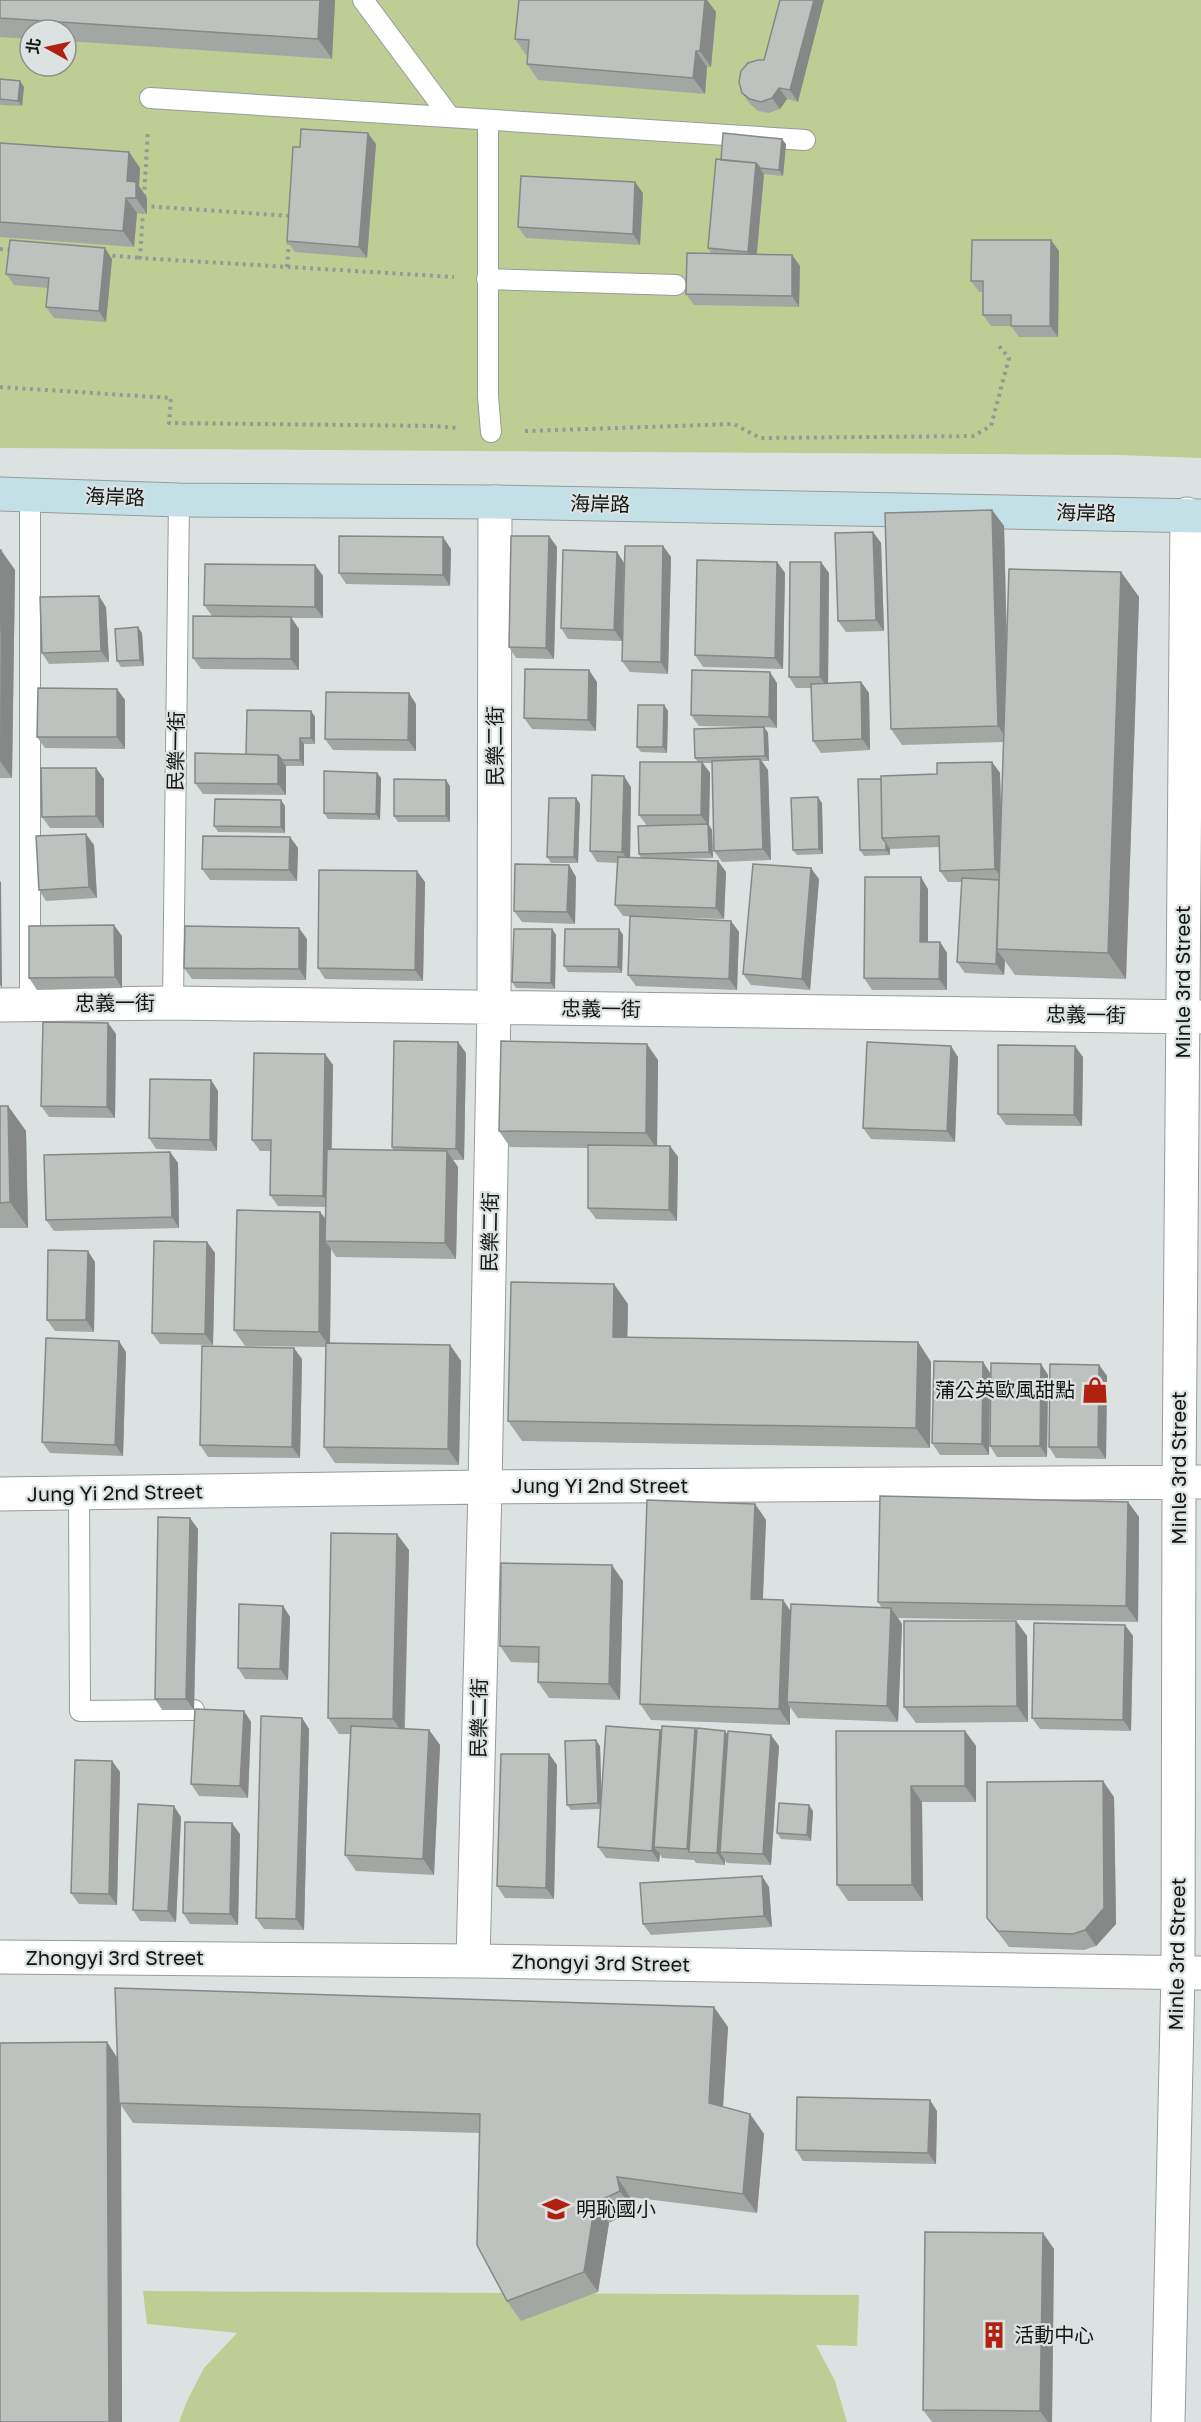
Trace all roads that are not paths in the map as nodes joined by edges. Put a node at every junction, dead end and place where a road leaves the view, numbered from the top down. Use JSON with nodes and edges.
{"nodes":[{"id":1,"x":363,"y":0,"type":"edge"},
{"id":2,"x":150,"y":98,"type":"road end"},
{"id":3,"x":450,"y":117,"type":"junction"},
{"id":4,"x":488,"y":120,"type":"junction"},
{"id":5,"x":805,"y":140,"type":"dead end"},
{"id":6,"x":487,"y":279,"type":"junction"},
{"id":7,"x":676,"y":285,"type":"dead end"},
{"id":8,"x":491,"y":432,"type":"road end"},
{"id":9,"x":15,"y":494,"type":"edge"},
{"id":10,"x":179,"y":500,"type":"junction"},
{"id":11,"x":495,"y":502,"type":"junction"},
{"id":12,"x":1194,"y":515,"type":"edge"},
{"id":13,"x":172,"y":1003,"type":"junction"},
{"id":14,"x":15,"y":1004,"type":"edge"},
{"id":15,"x":494,"y":1007,"type":"junction"},
{"id":16,"x":1192,"y":1017,"type":"edge"},
{"id":17,"x":1190,"y":1481,"type":"edge"},
{"id":18,"x":485,"y":1486,"type":"junction"},
{"id":19,"x":0,"y":1494,"type":"edge"},
{"id":20,"x":79,"y":1494,"type":"junction"},
{"id":21,"x":194,"y":1710,"type":"edge"},
{"id":22,"x":0,"y":1957,"type":"edge"},
{"id":23,"x":473,"y":1961,"type":"junction"},
{"id":24,"x":1190,"y":1973,"type":"edge"},
{"id":25,"x":1168,"y":2422,"type":"edge"}],
"edges":[{"from":1,"to":3,"type":"lane"},
{"from":2,"to":3,"type":"lane"},
{"from":3,"to":4,"type":"lane"},
{"from":4,"to":5,"type":"lane"},
{"from":4,"to":6,"type":"lane"},
{"from":6,"to":7,"type":"lane"},
{"from":6,"to":8,"type":"lane"},
{"from":9,"to":10,"type":"main road","name":"海岸路"},
{"from":9,"to":14,"type":"lane"},
{"from":10,"to":11,"type":"main road","name":"海岸路"},
{"from":10,"to":13,"type":"lane","name":"民樂一街"},
{"from":11,"to":12,"type":"main road","name":"海岸路"},
{"from":11,"to":15,"type":"street","name":"民樂二街"},
{"from":12,"to":16,"type":"street","name":"Minle 3rd Street"},
{"from":13,"to":14,"type":"street","name":"忠義一街"},
{"from":13,"to":15,"type":"street","name":"忠義一街"},
{"from":15,"to":16,"type":"street","name":"忠義一街"},
{"from":15,"to":18,"type":"street","name":"民樂二街"},
{"from":16,"to":17,"type":"street","name":"Minle 3rd Street"},
{"from":17,"to":18,"type":"street","name":"Jung Yi 2nd Street"},
{"from":17,"to":24,"type":"street","name":"Minle 3rd Street"},
{"from":18,"to":20,"type":"street","name":"Jung Yi 2nd Street"},
{"from":18,"to":23,"type":"street","name":"民樂二街"},
{"from":19,"to":20,"type":"street","name":"Jung Yi 2nd Street"},
{"from":20,"to":21,"type":"lane"},
{"from":22,"to":23,"type":"street","name":"Zhongyi 3rd Street"},
{"from":23,"to":24,"type":"street","name":"Zhongyi 3rd Street"},
{"from":24,"to":25,"type":"street","name":"Minle 3rd Street"}]}
